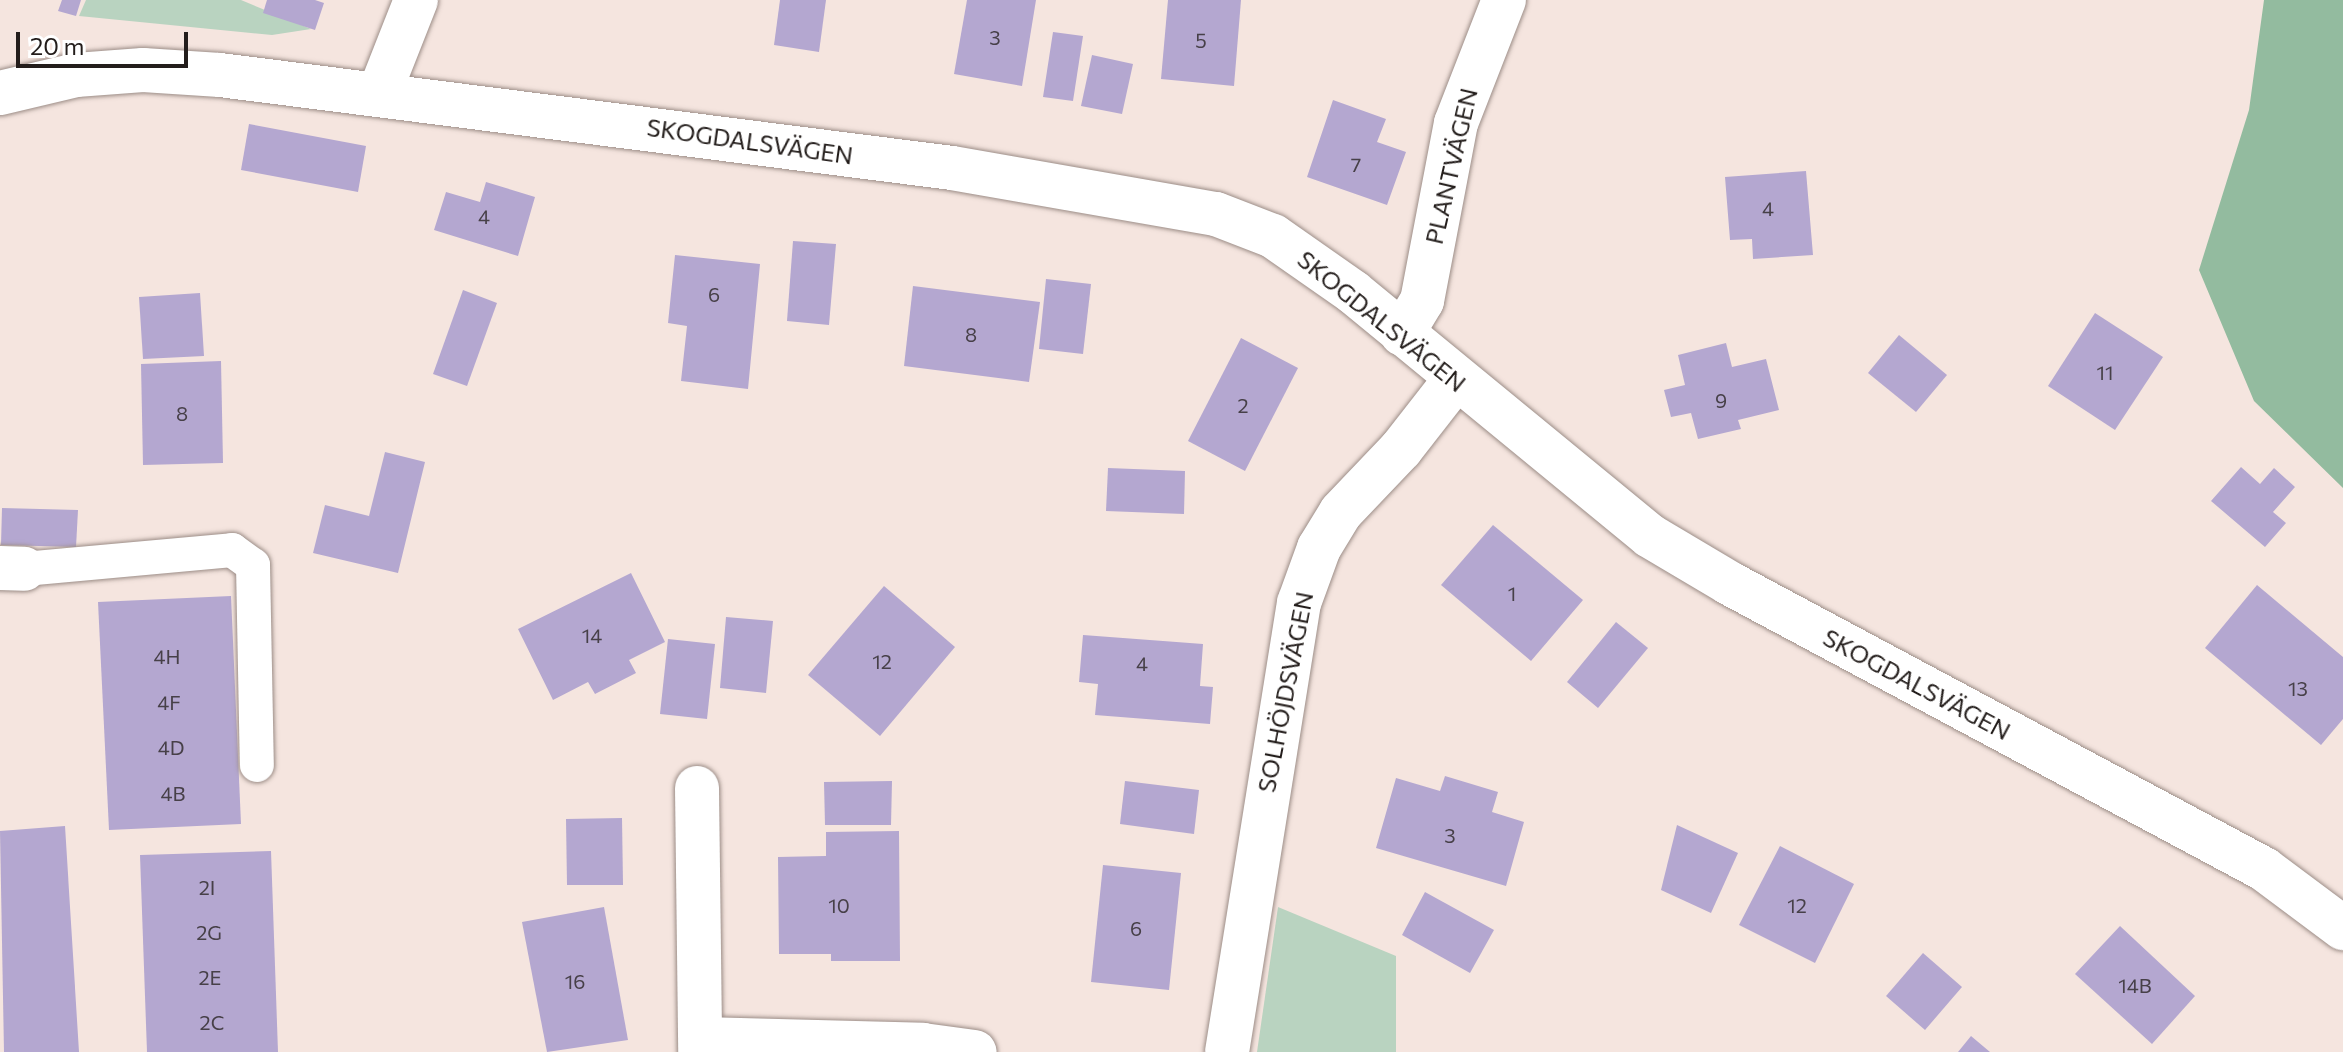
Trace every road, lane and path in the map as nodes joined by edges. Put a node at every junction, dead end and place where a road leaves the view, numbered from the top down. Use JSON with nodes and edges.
{"nodes":[{"id":1,"x":416,"y":0,"type":"edge"},
{"id":2,"x":1504,"y":0,"type":"edge"},
{"id":3,"x":0,"y":93,"type":"edge"},
{"id":4,"x":379,"y":94,"type":"junction"},
{"id":5,"x":1402,"y":334,"type":"junction"},
{"id":6,"x":1455,"y":380,"type":"junction"},
{"id":7,"x":12,"y":569,"type":"edge"},
{"id":8,"x":257,"y":765,"type":"dead end"},
{"id":9,"x":697,"y":788,"type":"dead end"},
{"id":10,"x":2343,"y":928,"type":"edge"},
{"id":11,"x":700,"y":1045,"type":"edge"},
{"id":12,"x":975,"y":1052,"type":"edge"},
{"id":13,"x":1227,"y":1052,"type":"edge"}],
"edges":[{"from":1,"to":4,"type":"street"},
{"from":2,"to":5,"type":"street","name":"PLANTVÄGEN"},
{"from":3,"to":4,"type":"street","name":"SKOGDALSVÄGEN"},
{"from":4,"to":5,"type":"street","name":"SKOGDALSVÄGEN"},
{"from":5,"to":6,"type":"street","name":"SKOGDALSVÄGEN"},
{"from":6,"to":10,"type":"street","name":"SKOGDALSVÄGEN"},
{"from":6,"to":13,"type":"street","name":"SOLHÖJDSVÄGEN"},
{"from":7,"to":8,"type":"lane"},
{"from":9,"to":11,"type":"street"},
{"from":11,"to":12,"type":"street"}]}
